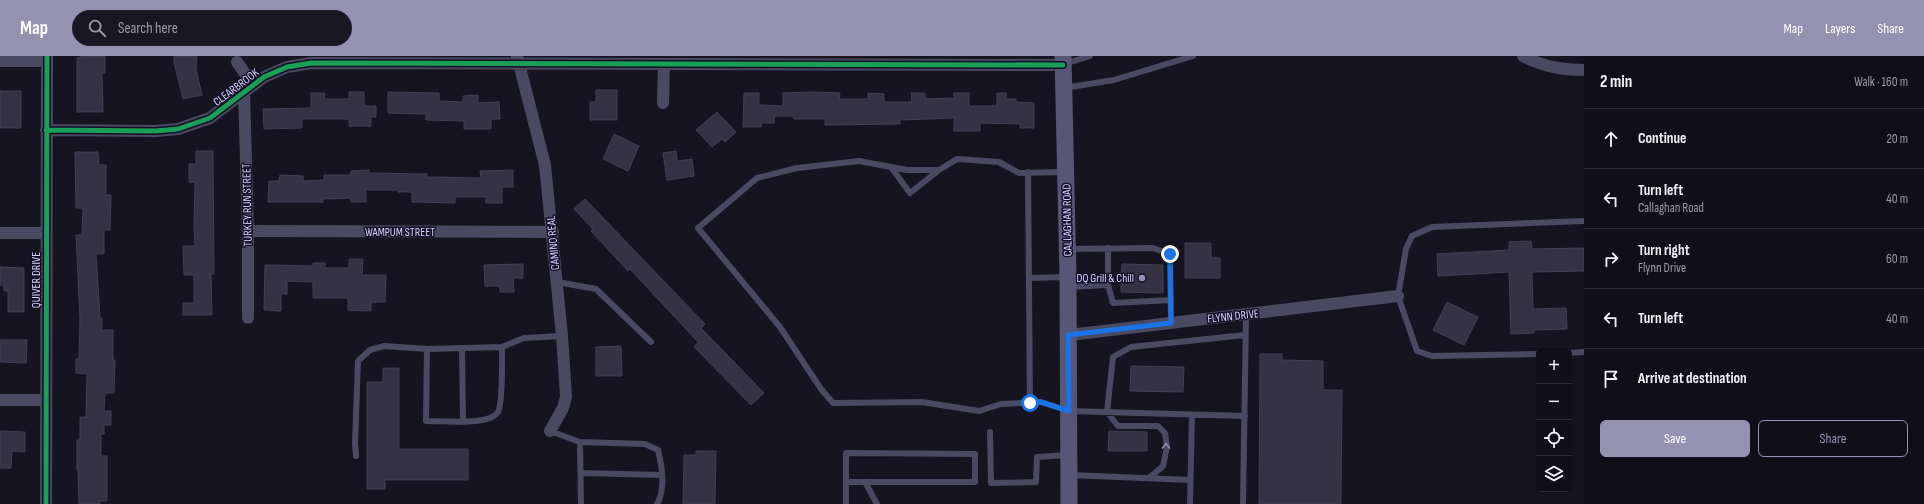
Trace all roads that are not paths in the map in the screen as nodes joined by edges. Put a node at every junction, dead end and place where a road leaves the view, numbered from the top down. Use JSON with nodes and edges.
{"nodes":[{"id":1,"x":1090,"y":56,"type":"edge"},
{"id":2,"x":1193,"y":56,"type":"edge"},
{"id":3,"x":1523,"y":56,"type":"edge"},
{"id":4,"x":46,"y":58,"type":"edge"},
{"id":5,"x":518,"y":60,"type":"edge"},
{"id":6,"x":1037,"y":60,"type":"edge"},
{"id":7,"x":1063,"y":60,"type":"edge"},
{"id":8,"x":0,"y":61,"type":"edge"},
{"id":9,"x":237,"y":62,"type":"dead end"},
{"id":10,"x":664,"y":65,"type":"junction"},
{"id":11,"x":1584,"y":70,"type":"edge"},
{"id":12,"x":1062,"y":88,"type":"junction"},
{"id":13,"x":248,"y":89,"type":"junction"},
{"id":14,"x":663,"y":103,"type":"dead end"},
{"id":15,"x":46,"y":130,"type":"junction"},
{"id":16,"x":891,"y":167,"type":"junction"},
{"id":17,"x":939,"y":170,"type":"junction"},
{"id":18,"x":1028,"y":172,"type":"junction"},
{"id":19,"x":1066,"y":172,"type":"junction"},
{"id":20,"x":1584,"y":221,"type":"edge"},
{"id":21,"x":248,"y":231,"type":"junction"},
{"id":22,"x":553,"y":232,"type":"junction"},
{"id":23,"x":0,"y":233,"type":"edge"},
{"id":24,"x":46,"y":233,"type":"junction"},
{"id":25,"x":1108,"y":248,"type":"junction"},
{"id":26,"x":1068,"y":249,"type":"junction"},
{"id":27,"x":1029,"y":278,"type":"junction"},
{"id":28,"x":557,"y":282,"type":"junction"},
{"id":29,"x":1068,"y":282,"type":"junction"},
{"id":30,"x":1108,"y":285,"type":"junction"},
{"id":31,"x":1398,"y":296,"type":"junction"},
{"id":32,"x":1171,"y":300,"type":"junction"},
{"id":33,"x":1246,"y":316,"type":"junction"},
{"id":34,"x":248,"y":318,"type":"dead end"},
{"id":35,"x":1171,"y":323,"type":"junction"},
{"id":36,"x":1068,"y":335,"type":"junction"},
{"id":37,"x":1245,"y":335,"type":"junction"},
{"id":38,"x":562,"y":336,"type":"junction"},
{"id":39,"x":651,"y":342,"type":"dead end"},
{"id":40,"x":502,"y":346,"type":"junction"},
{"id":41,"x":462,"y":348,"type":"junction"},
{"id":42,"x":427,"y":349,"type":"junction"},
{"id":43,"x":1584,"y":352,"type":"edge"},
{"id":44,"x":1572,"y":353,"type":"edge"},
{"id":45,"x":1536,"y":354,"type":"edge"},
{"id":46,"x":0,"y":400,"type":"edge"},
{"id":47,"x":46,"y":400,"type":"junction"},
{"id":48,"x":1030,"y":403,"type":"junction"},
{"id":49,"x":1069,"y":411,"type":"junction"},
{"id":50,"x":1107,"y":412,"type":"junction"},
{"id":51,"x":1192,"y":415,"type":"junction"},
{"id":52,"x":1245,"y":416,"type":"junction"},
{"id":53,"x":463,"y":422,"type":"junction"},
{"id":54,"x":550,"y":431,"type":"joint"},
{"id":55,"x":990,"y":432,"type":"dead end"},
{"id":56,"x":580,"y":442,"type":"junction"},
{"id":57,"x":1069,"y":455,"type":"junction"},
{"id":58,"x":356,"y":456,"type":"dead end"},
{"id":59,"x":581,"y":473,"type":"junction"},
{"id":60,"x":1068,"y":474,"type":"junction"},
{"id":61,"x":662,"y":475,"type":"junction"},
{"id":62,"x":1149,"y":478,"type":"junction"},
{"id":63,"x":1190,"y":480,"type":"junction"},
{"id":64,"x":846,"y":482,"type":"junction"},
{"id":65,"x":865,"y":482,"type":"junction"},
{"id":66,"x":46,"y":504,"type":"edge"},
{"id":67,"x":581,"y":504,"type":"edge"},
{"id":68,"x":657,"y":504,"type":"edge"},
{"id":69,"x":846,"y":504,"type":"edge"},
{"id":70,"x":877,"y":504,"type":"edge"},
{"id":71,"x":1069,"y":504,"type":"edge"},
{"id":72,"x":1190,"y":504,"type":"edge"},
{"id":73,"x":1243,"y":504,"type":"edge"}],
"edges":[{"from":1,"to":7,"type":"lane"},
{"from":2,"to":12,"type":"lane"},
{"from":3,"to":11,"type":"street"},
{"from":4,"to":8,"type":"street"},
{"from":4,"to":15,"type":"street","name":"QUIVER DRIVE"},
{"from":5,"to":10,"type":"street","name":"CLEARBROOK"},
{"from":5,"to":13,"type":"street","name":"CLEARBROOK"},
{"from":5,"to":22,"type":"street","name":"CAMINO REAL"},
{"from":6,"to":7,"type":"street","name":"CLEARBROOK"},
{"from":6,"to":10,"type":"street","name":"CLEARBROOK"},
{"from":7,"to":12,"type":"main road","name":"CALLAGHAN ROAD"},
{"from":9,"to":13,"type":"street","name":"CLEARBROOK"},
{"from":10,"to":14,"type":"street"},
{"from":12,"to":19,"type":"main road","name":"CALLAGHAN ROAD"},
{"from":13,"to":15,"type":"street","name":"CLEARBROOK"},
{"from":13,"to":21,"type":"street","name":"TURKEY RUN STREET"},
{"from":15,"to":24,"type":"street","name":"QUIVER DRIVE"},
{"from":16,"to":17,"type":"lane"},
{"from":16,"to":17,"type":"lane"},
{"from":16,"to":48,"type":"lane"},
{"from":17,"to":18,"type":"lane"},
{"from":18,"to":19,"type":"lane"},
{"from":18,"to":27,"type":"lane"},
{"from":19,"to":26,"type":"main road","name":"CALLAGHAN ROAD"},
{"from":20,"to":31,"type":"lane"},
{"from":21,"to":22,"type":"street","name":"WAMPUM STREET"},
{"from":21,"to":34,"type":"street","name":"TURKEY RUN STREET"},
{"from":22,"to":28,"type":"street","name":"CAMINO REAL"},
{"from":23,"to":24,"type":"street"},
{"from":24,"to":47,"type":"street","name":"QUIVER DRIVE"},
{"from":25,"to":26,"type":"lane"},
{"from":25,"to":30,"type":"lane"},
{"from":25,"to":32,"type":"lane"},
{"from":26,"to":29,"type":"main road","name":"CALLAGHAN ROAD"},
{"from":27,"to":29,"type":"lane"},
{"from":27,"to":48,"type":"lane"},
{"from":28,"to":38,"type":"street","name":"CAMINO REAL"},
{"from":28,"to":39,"type":"lane"},
{"from":29,"to":30,"type":"lane"},
{"from":29,"to":36,"type":"main road","name":"CALLAGHAN ROAD"},
{"from":30,"to":32,"type":"lane"},
{"from":31,"to":33,"type":"street","name":"FLYNN DRIVE"},
{"from":31,"to":45,"type":"lane"},
{"from":32,"to":35,"type":"lane"},
{"from":33,"to":35,"type":"street","name":"FLYNN DRIVE"},
{"from":33,"to":37,"type":"lane"},
{"from":35,"to":36,"type":"street","name":"FLYNN DRIVE"},
{"from":36,"to":49,"type":"main road","name":"CALLAGHAN ROAD"},
{"from":37,"to":50,"type":"lane"},
{"from":37,"to":52,"type":"lane"},
{"from":38,"to":40,"type":"lane"},
{"from":38,"to":54,"type":"street","name":"CAMINO REAL"},
{"from":40,"to":41,"type":"lane"},
{"from":40,"to":53,"type":"lane"},
{"from":41,"to":42,"type":"lane"},
{"from":41,"to":53,"type":"lane"},
{"from":42,"to":53,"type":"lane"},
{"from":42,"to":58,"type":"lane"},
{"from":43,"to":44,"type":"lane"},
{"from":46,"to":47,"type":"street"},
{"from":47,"to":66,"type":"street","name":"QUIVER DRIVE"},
{"from":48,"to":49,"type":"lane"},
{"from":49,"to":50,"type":"lane"},
{"from":49,"to":57,"type":"main road","name":"CALLAGHAN ROAD"},
{"from":50,"to":51,"type":"lane"},
{"from":62,"to":50,"type":"lane","one_way":true},
{"from":51,"to":52,"type":"lane"},
{"from":51,"to":63,"type":"lane"},
{"from":52,"to":73,"type":"lane"},
{"from":54,"to":56,"type":"lane"},
{"from":55,"to":57,"type":"lane"},
{"from":56,"to":59,"type":"lane"},
{"from":56,"to":61,"type":"lane"},
{"from":57,"to":60,"type":"main road","name":"CALLAGHAN ROAD"},
{"from":59,"to":61,"type":"lane"},
{"from":59,"to":67,"type":"lane"},
{"from":60,"to":62,"type":"lane"},
{"from":60,"to":71,"type":"main road","name":"CALLAGHAN ROAD"},
{"from":61,"to":68,"type":"lane"},
{"from":62,"to":63,"type":"lane"},
{"from":63,"to":72,"type":"lane"},
{"from":64,"to":65,"type":"lane"},
{"from":64,"to":65,"type":"lane"},
{"from":64,"to":69,"type":"lane"},
{"from":65,"to":70,"type":"lane"}]}
